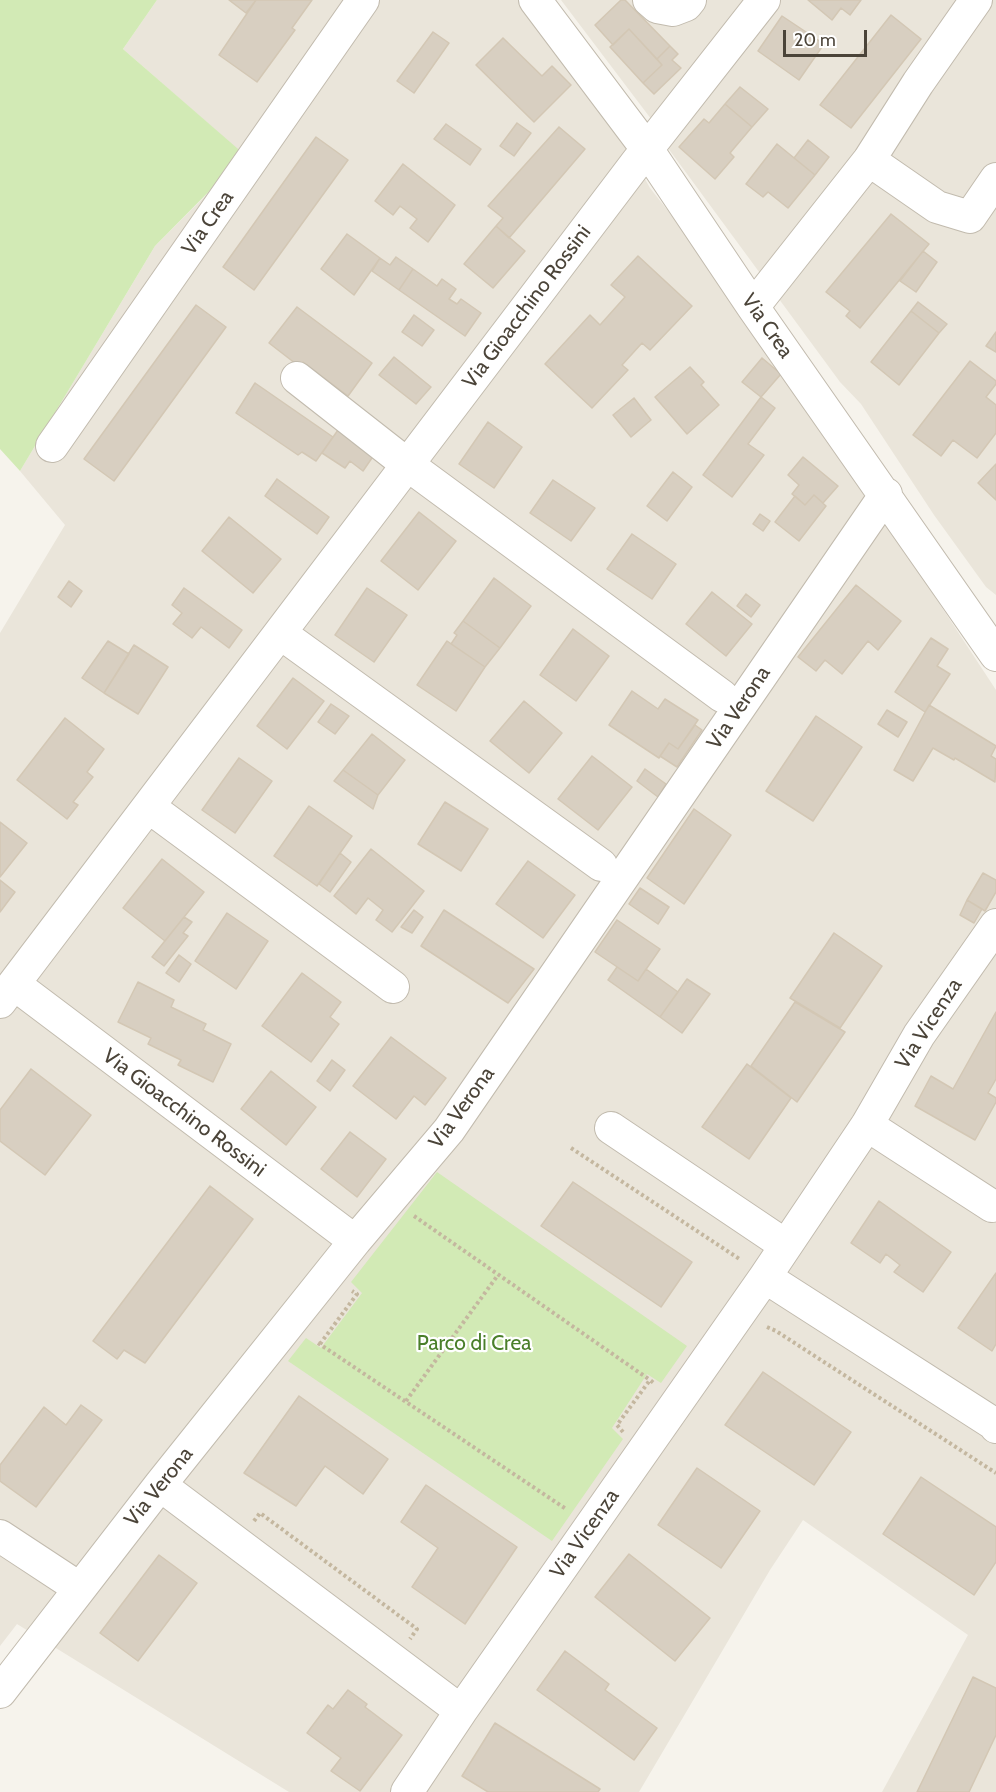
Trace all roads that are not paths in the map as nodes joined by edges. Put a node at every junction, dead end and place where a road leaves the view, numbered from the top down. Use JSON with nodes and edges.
{"nodes":[{"id":1,"x":363,"y":0,"type":"edge"},
{"id":2,"x":535,"y":0,"type":"edge"},
{"id":3,"x":650,"y":0,"type":"edge"},
{"id":4,"x":690,"y":0,"type":"edge"},
{"id":5,"x":764,"y":0,"type":"edge"},
{"id":6,"x":976,"y":0,"type":"edge"},
{"id":7,"x":647,"y":148,"type":"junction"},
{"id":8,"x":869,"y":160,"type":"junction"},
{"id":9,"x":996,"y":179,"type":"edge"},
{"id":10,"x":753,"y":307,"type":"junction"},
{"id":11,"x":297,"y":378,"type":"dead end"},
{"id":12,"x":52,"y":446,"type":"dead end"},
{"id":13,"x":408,"y":465,"type":"junction"},
{"id":14,"x":885,"y":495,"type":"junction"},
{"id":15,"x":280,"y":633,"type":"junction"},
{"id":16,"x":994,"y":647,"type":"edge"},
{"id":17,"x":722,"y":696,"type":"dead end"},
{"id":18,"x":149,"y":807,"type":"junction"},
{"id":19,"x":601,"y":865,"type":"dead end"},
{"id":20,"x":996,"y":925,"type":"edge"},
{"id":21,"x":393,"y":987,"type":"dead end"},
{"id":22,"x":6,"y":991,"type":"edge"},
{"id":23,"x":867,"y":1125,"type":"junction"},
{"id":24,"x":611,"y":1128,"type":"dead end"},
{"id":25,"x":992,"y":1206,"type":"dead end"},
{"id":26,"x":355,"y":1241,"type":"junction"},
{"id":27,"x":785,"y":1245,"type":"junction"},
{"id":28,"x":756,"y":1271,"type":"junction"},
{"id":29,"x":995,"y":1425,"type":"edge"},
{"id":30,"x":160,"y":1485,"type":"junction"},
{"id":31,"x":0,"y":1536,"type":"edge"},
{"id":32,"x":79,"y":1588,"type":"junction"},
{"id":33,"x":0,"y":1692,"type":"edge"},
{"id":34,"x":461,"y":1710,"type":"junction"},
{"id":35,"x":406,"y":1792,"type":"edge"}],
"edges":[{"from":1,"to":12,"type":"street","name":"Via Crea"},
{"from":2,"to":7,"type":"street","name":"Via Crea"},
{"from":3,"to":4,"type":"street"},
{"from":5,"to":7,"type":"street","name":"Via Gioacchino Rossini"},
{"from":6,"to":8,"type":"street"},
{"from":7,"to":10,"type":"street","name":"Via Crea"},
{"from":7,"to":13,"type":"street","name":"Via Gioacchino Rossini"},
{"from":8,"to":9,"type":"street"},
{"from":8,"to":10,"type":"street"},
{"from":10,"to":14,"type":"street","name":"Via Crea"},
{"from":11,"to":13,"type":"street"},
{"from":13,"to":15,"type":"street","name":"Via Gioacchino Rossini"},
{"from":13,"to":17,"type":"street"},
{"from":14,"to":16,"type":"street","name":"Via Crea"},
{"from":14,"to":26,"type":"street","name":"Via Verona"},
{"from":15,"to":18,"type":"street","name":"Via Gioacchino Rossini"},
{"from":15,"to":19,"type":"street"},
{"from":18,"to":21,"type":"street"},
{"from":18,"to":22,"type":"street","name":"Via Gioacchino Rossini"},
{"from":20,"to":23,"type":"street","name":"Via Vicenza"},
{"from":22,"to":26,"type":"street","name":"Via Gioacchino Rossini"},
{"from":23,"to":25,"type":"street"},
{"from":23,"to":27,"type":"street","name":"Via Vicenza"},
{"from":24,"to":27,"type":"street"},
{"from":26,"to":30,"type":"street","name":"Via Verona"},
{"from":27,"to":28,"type":"street","name":"Via Vicenza"},
{"from":28,"to":29,"type":"street"},
{"from":28,"to":34,"type":"street","name":"Via Vicenza"},
{"from":30,"to":32,"type":"street","name":"Via Verona"},
{"from":30,"to":34,"type":"street"},
{"from":31,"to":32,"type":"street"},
{"from":32,"to":33,"type":"street","name":"Via Verona"},
{"from":34,"to":35,"type":"street","name":"Via Vicenza"}]}
